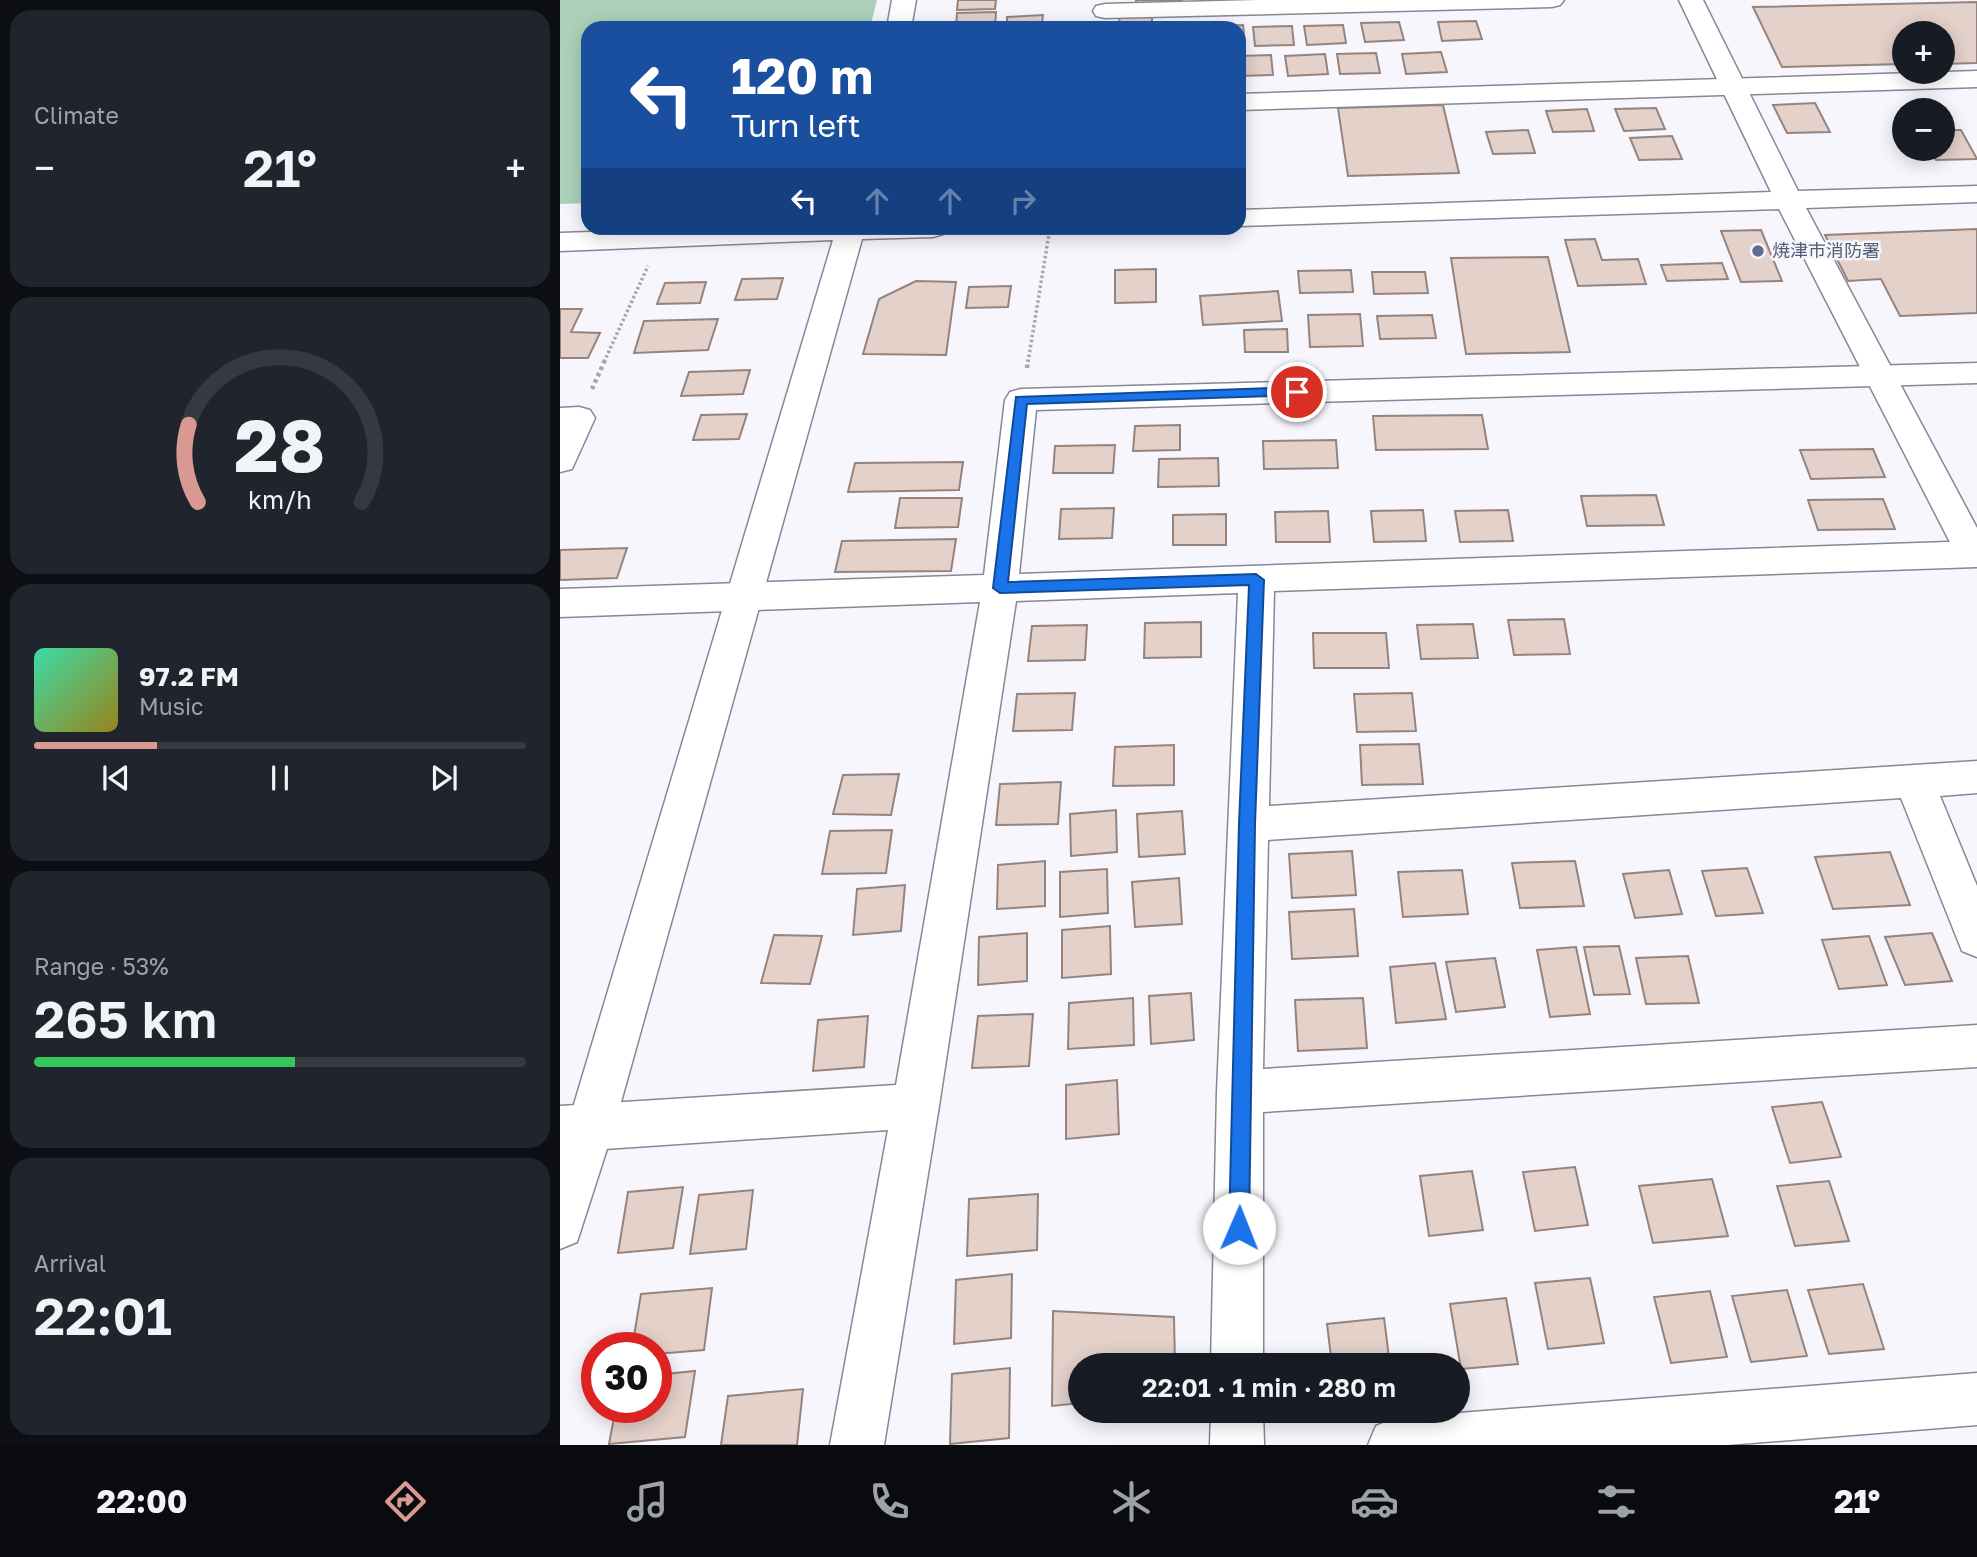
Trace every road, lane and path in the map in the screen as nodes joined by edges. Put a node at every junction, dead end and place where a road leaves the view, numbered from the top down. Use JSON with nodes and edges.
{"nodes":[{"id":1,"x":904,"y":0,"type":"edge"},
{"id":2,"x":1552,"y":0,"type":"edge"},
{"id":3,"x":1691,"y":0,"type":"edge"},
{"id":4,"x":1105,"y":13,"type":"edge"},
{"id":5,"x":900,"y":21,"type":"edge"},
{"id":6,"x":1977,"y":79,"type":"edge"},
{"id":7,"x":1732,"y":87,"type":"junction"},
{"id":8,"x":1246,"y":102,"type":"edge"},
{"id":9,"x":1977,"y":194,"type":"edge"},
{"id":10,"x":1787,"y":200,"type":"junction"},
{"id":11,"x":1246,"y":218,"type":"edge"},
{"id":12,"x":724,"y":235,"type":"edge"},
{"id":13,"x":849,"y":235,"type":"edge"},
{"id":14,"x":1049,"y":235,"type":"edge"},
{"id":15,"x":661,"y":238,"type":"junction"},
{"id":16,"x":560,"y":242,"type":"edge"},
{"id":17,"x":1977,"y":373,"type":"edge"},
{"id":18,"x":1876,"y":375,"type":"junction"},
{"id":19,"x":1021,"y":400,"type":"junction"},
{"id":20,"x":570,"y":419,"type":"edge"},
{"id":21,"x":560,"y":461,"type":"edge"},
{"id":22,"x":1976,"y":554,"type":"edge"},
{"id":23,"x":1256,"y":580,"type":"junction"},
{"id":24,"x":1000,"y":588,"type":"junction"},
{"id":25,"x":744,"y":598,"type":"junction"},
{"id":26,"x":560,"y":603,"type":"edge"},
{"id":27,"x":1977,"y":777,"type":"edge"},
{"id":28,"x":1914,"y":780,"type":"junction"},
{"id":29,"x":1247,"y":824,"type":"junction"},
{"id":30,"x":1977,"y":938,"type":"edge"},
{"id":31,"x":1977,"y":1046,"type":"edge"},
{"id":32,"x":1240,"y":1091,"type":"junction"},
{"id":33,"x":916,"y":1106,"type":"junction"},
{"id":34,"x":576,"y":1128,"type":"edge"},
{"id":35,"x":560,"y":1224,"type":"edge"},
{"id":36,"x":1237,"y":1353,"type":"edge"},
{"id":37,"x":1977,"y":1399,"type":"edge"},
{"id":38,"x":1237,"y":1423,"type":"edge"},
{"id":39,"x":857,"y":1445,"type":"edge"},
{"id":40,"x":1237,"y":1445,"type":"edge"},
{"id":41,"x":1395,"y":1445,"type":"edge"}],
"edges":[{"from":1,"to":5,"type":"street"},
{"from":2,"to":4,"type":"street"},
{"from":3,"to":7,"type":"street"},
{"from":6,"to":7,"type":"street"},
{"from":7,"to":8,"type":"street"},
{"from":7,"to":10,"type":"street"},
{"from":9,"to":10,"type":"street"},
{"from":10,"to":11,"type":"street"},
{"from":10,"to":18,"type":"street"},
{"from":12,"to":15,"type":"street"},
{"from":13,"to":25,"type":"street"},
{"from":14,"to":19,"type":"path"},
{"from":15,"to":16,"type":"street"},
{"from":15,"to":20,"type":"path"},
{"from":17,"to":18,"type":"street"},
{"from":18,"to":19,"type":"street"},
{"from":18,"to":22,"type":"street"},
{"from":19,"to":24,"type":"street"},
{"from":20,"to":21,"type":"street"},
{"from":22,"to":23,"type":"street"},
{"from":23,"to":24,"type":"street"},
{"from":23,"to":29,"type":"street"},
{"from":24,"to":25,"type":"street"},
{"from":24,"to":33,"type":"street"},
{"from":25,"to":26,"type":"street"},
{"from":25,"to":34,"type":"street"},
{"from":27,"to":28,"type":"street"},
{"from":28,"to":29,"type":"street"},
{"from":28,"to":30,"type":"street"},
{"from":29,"to":32,"type":"street"},
{"from":31,"to":32,"type":"street"},
{"from":32,"to":36,"type":"street"},
{"from":33,"to":34,"type":"street"},
{"from":33,"to":39,"type":"street"},
{"from":34,"to":35,"type":"street"},
{"from":37,"to":41,"type":"street"},
{"from":38,"to":40,"type":"street"}]}
